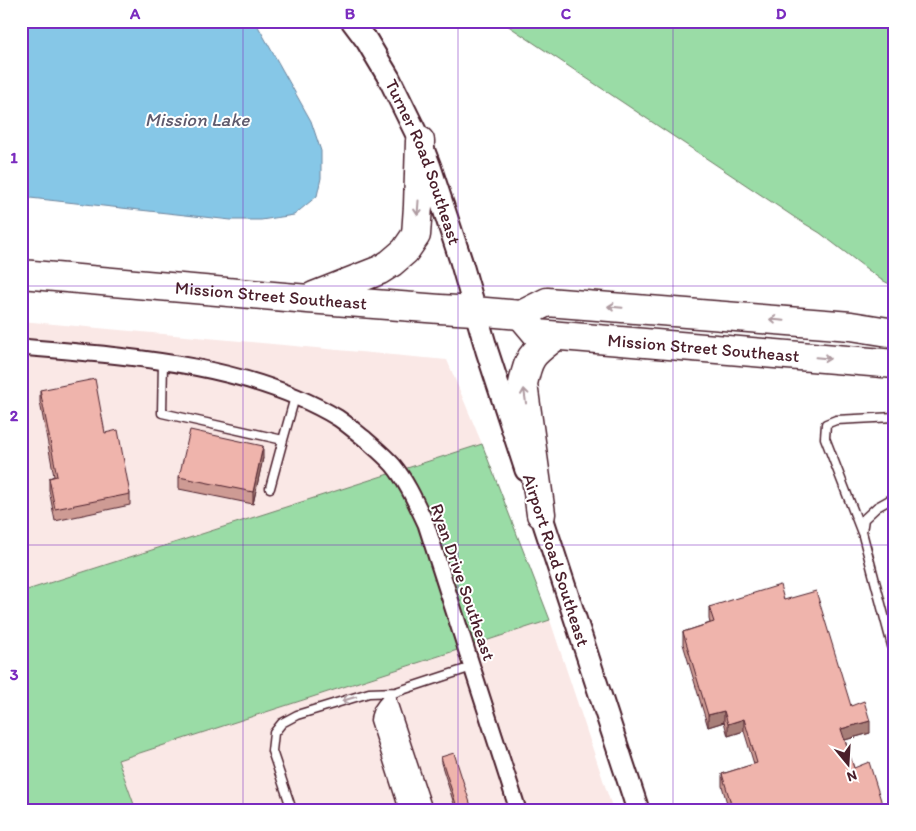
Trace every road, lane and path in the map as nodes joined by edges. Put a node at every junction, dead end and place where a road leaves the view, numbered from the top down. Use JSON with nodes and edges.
{"nodes":[{"id":1,"x":352,"y":21,"type":"edge"},
{"id":2,"x":420,"y":141,"type":"junction"},
{"id":3,"x":21,"y":274,"type":"edge"},
{"id":4,"x":308,"y":298,"type":"junction"},
{"id":5,"x":474,"y":310,"type":"junction"},
{"id":6,"x":521,"y":315,"type":"junction"},
{"id":7,"x":895,"y":333,"type":"edge"},
{"id":8,"x":556,"y":336,"type":"junction"},
{"id":9,"x":21,"y":347,"type":"edge"},
{"id":10,"x":163,"y":362,"type":"junction"},
{"id":11,"x":895,"y":364,"type":"edge"},
{"id":12,"x":294,"y":397,"type":"junction"},
{"id":13,"x":895,"y":417,"type":"edge"},
{"id":14,"x":282,"y":440,"type":"junction"},
{"id":15,"x":270,"y":488,"type":"dead end"},
{"id":16,"x":895,"y":497,"type":"edge"},
{"id":17,"x":541,"y":514,"type":"junction"},
{"id":18,"x":862,"y":533,"type":"junction"},
{"id":19,"x":895,"y":657,"type":"edge"},
{"id":20,"x":472,"y":666,"type":"junction"},
{"id":21,"x":387,"y":699,"type":"junction"},
{"id":22,"x":292,"y":810,"type":"edge"},
{"id":23,"x":404,"y":810,"type":"edge"},
{"id":24,"x":410,"y":810,"type":"edge"},
{"id":25,"x":416,"y":810,"type":"edge"},
{"id":26,"x":422,"y":810,"type":"edge"},
{"id":27,"x":428,"y":810,"type":"edge"},
{"id":28,"x":518,"y":810,"type":"edge"},
{"id":29,"x":638,"y":810,"type":"edge"}],
"edges":[{"from":1,"to":2,"type":"main road","name":"Turner Road Southeast"},
{"from":2,"to":4,"type":"highway","one_way":true},
{"from":2,"to":5,"type":"main road","name":"Turner Road Southeast"},
{"from":3,"to":4,"type":"highway","name":"Mission Street Southeast"},
{"from":4,"to":5,"type":"highway","name":"Mission Street Southeast"},
{"from":5,"to":6,"type":"highway","name":"Mission Street Southeast"},
{"from":5,"to":17,"type":"main road","name":"Airport Road Southeast"},
{"from":7,"to":6,"type":"highway","name":"Mission Street Southeast","one_way":true},
{"from":6,"to":8,"type":"highway","name":"Mission Street Southeast"},
{"from":8,"to":11,"type":"highway","name":"Mission Street Southeast","one_way":true},
{"from":17,"to":8,"type":"highway","one_way":true},
{"from":9,"to":10,"type":"street","name":"Ryan Drive Southeast"},
{"from":10,"to":12,"type":"street","name":"Ryan Drive Southeast"},
{"from":10,"to":14,"type":"lane"},
{"from":12,"to":14,"type":"lane"},
{"from":12,"to":20,"type":"street","name":"Ryan Drive Southeast"},
{"from":13,"to":18,"type":"lane"},
{"from":14,"to":15,"type":"lane"},
{"from":16,"to":18,"type":"lane"},
{"from":17,"to":29,"type":"main road","name":"Airport Road Southeast"},
{"from":18,"to":19,"type":"lane"},
{"from":20,"to":21,"type":"lane"},
{"from":20,"to":28,"type":"street","name":"Ryan Drive Southeast"},
{"from":21,"to":22,"type":"lane","one_way":true},
{"from":21,"to":23,"type":"lane"},
{"from":21,"to":24,"type":"lane"},
{"from":21,"to":25,"type":"lane"},
{"from":21,"to":26,"type":"lane"},
{"from":21,"to":27,"type":"lane"}]}
